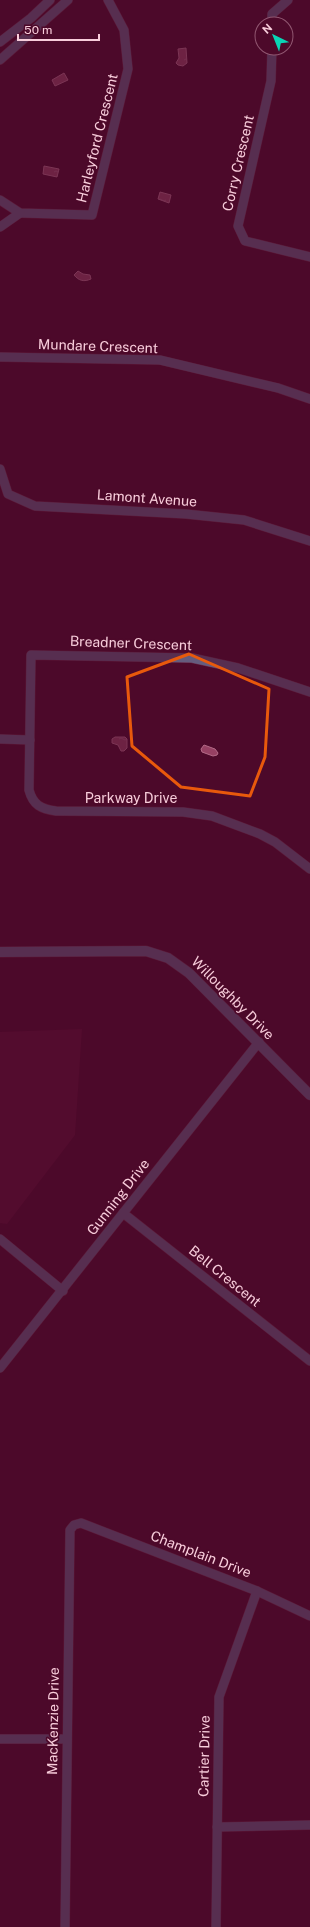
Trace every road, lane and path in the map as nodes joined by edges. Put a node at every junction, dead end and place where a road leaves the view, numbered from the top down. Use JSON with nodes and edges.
{"nodes":[{"id":1,"x":50,"y":0,"type":"edge"},
{"id":2,"x":68,"y":0,"type":"edge"},
{"id":3,"x":108,"y":0,"type":"edge"},
{"id":4,"x":288,"y":0,"type":"edge"},
{"id":5,"x":272,"y":16,"type":"edge"},
{"id":6,"x":0,"y":42,"type":"edge"},
{"id":7,"x":272,"y":56,"type":"edge"},
{"id":8,"x":0,"y":60,"type":"edge"},
{"id":9,"x":0,"y":200,"type":"edge"},
{"id":10,"x":20,"y":213,"type":"junction"},
{"id":11,"x":0,"y":227,"type":"edge"},
{"id":12,"x":310,"y":257,"type":"edge"},
{"id":13,"x":0,"y":357,"type":"edge"},
{"id":14,"x":310,"y":399,"type":"edge"},
{"id":15,"x":0,"y":469,"type":"edge"},
{"id":16,"x":310,"y":541,"type":"edge"},
{"id":17,"x":310,"y":692,"type":"edge"},
{"id":18,"x":0,"y":739,"type":"edge"},
{"id":19,"x":30,"y":740,"type":"junction"},
{"id":20,"x":310,"y":869,"type":"edge"},
{"id":21,"x":0,"y":952,"type":"edge"},
{"id":22,"x":259,"y":1042,"type":"junction"},
{"id":23,"x":310,"y":1095,"type":"edge"},
{"id":24,"x":123,"y":1213,"type":"junction"},
{"id":25,"x":0,"y":1239,"type":"edge"},
{"id":26,"x":63,"y":1291,"type":"junction"},
{"id":27,"x":310,"y":1361,"type":"edge"},
{"id":28,"x":0,"y":1368,"type":"edge"},
{"id":29,"x":81,"y":1522,"type":"joint"},
{"id":30,"x":258,"y":1591,"type":"junction"},
{"id":31,"x":310,"y":1616,"type":"edge"},
{"id":32,"x":0,"y":1739,"type":"edge"},
{"id":33,"x":66,"y":1739,"type":"junction"},
{"id":34,"x":310,"y":1825,"type":"edge"},
{"id":35,"x":217,"y":1827,"type":"junction"},
{"id":36,"x":65,"y":1927,"type":"edge"},
{"id":37,"x":216,"y":1927,"type":"edge"}],
"edges":[{"from":1,"to":6,"type":"street"},
{"from":2,"to":8,"type":"street"},
{"from":3,"to":10,"type":"street","name":"Harleyford Crescent"},
{"from":4,"to":5,"type":"street"},
{"from":7,"to":12,"type":"street","name":"Corry Crescent"},
{"from":9,"to":10,"type":"street"},
{"from":10,"to":11,"type":"street"},
{"from":13,"to":14,"type":"street","name":"Mundare Crescent"},
{"from":15,"to":16,"type":"street","name":"Lamont Avenue"},
{"from":17,"to":19,"type":"street","name":"Breadner Crescent"},
{"from":18,"to":19,"type":"street"},
{"from":19,"to":20,"type":"street","name":"Parkway Drive"},
{"from":21,"to":22,"type":"street","name":"Willoughby Drive"},
{"from":22,"to":23,"type":"street","name":"Willoughby Drive"},
{"from":22,"to":24,"type":"street","name":"Gunning Drive"},
{"from":24,"to":26,"type":"street","name":"Gunning Drive"},
{"from":24,"to":27,"type":"street","name":"Bell Crescent"},
{"from":25,"to":26,"type":"street"},
{"from":26,"to":28,"type":"street","name":"Gunning Drive"},
{"from":29,"to":30,"type":"street","name":"Champlain Drive"},
{"from":29,"to":33,"type":"street","name":"MacKenzie Drive"},
{"from":30,"to":31,"type":"street","name":"Champlain Drive"},
{"from":30,"to":35,"type":"street","name":"Cartier Drive"},
{"from":32,"to":33,"type":"street"},
{"from":33,"to":36,"type":"street","name":"MacKenzie Drive"},
{"from":34,"to":35,"type":"street"},
{"from":35,"to":37,"type":"street","name":"Cartier Drive"}]}
